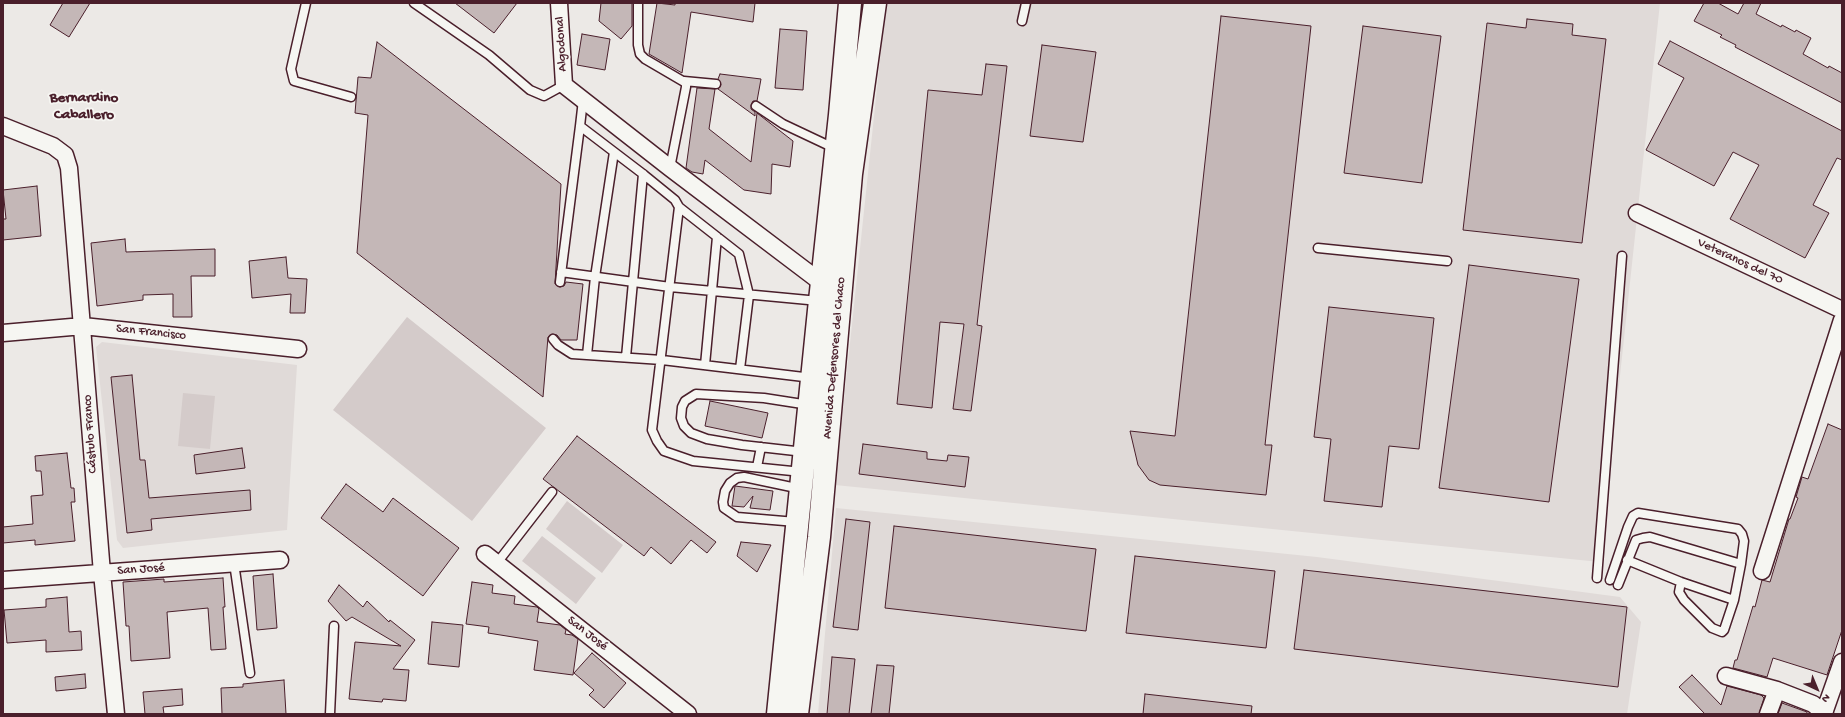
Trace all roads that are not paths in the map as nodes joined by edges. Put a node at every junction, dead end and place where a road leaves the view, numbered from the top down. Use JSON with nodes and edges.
{"nodes":[{"id":1,"x":306,"y":3,"type":"edge"},
{"id":2,"x":414,"y":3,"type":"edge"},
{"id":3,"x":559,"y":3,"type":"edge"},
{"id":4,"x":638,"y":3,"type":"edge"},
{"id":5,"x":850,"y":3,"type":"edge"},
{"id":6,"x":1026,"y":3,"type":"edge"},
{"id":7,"x":876,"y":7,"type":"edge"},
{"id":8,"x":1022,"y":21,"type":"dead end"},
{"id":9,"x":684,"y":81,"type":"junction"},
{"id":10,"x":716,"y":84,"type":"dead end"},
{"id":11,"x":564,"y":85,"type":"junction"},
{"id":12,"x":351,"y":97,"type":"dead end"},
{"id":13,"x":583,"y":99,"type":"junction"},
{"id":14,"x":756,"y":106,"type":"dead end"},
{"id":15,"x":3,"y":126,"type":"edge"},
{"id":16,"x":580,"y":126,"type":"junction"},
{"id":17,"x":836,"y":149,"type":"junction"},
{"id":18,"x":614,"y":152,"type":"junction"},
{"id":19,"x":670,"y":168,"type":"junction"},
{"id":20,"x":643,"y":174,"type":"junction"},
{"id":21,"x":679,"y":207,"type":"junction"},
{"id":22,"x":1637,"y":214,"type":"dead end"},
{"id":23,"x":717,"y":237,"type":"junction"},
{"id":24,"x":1318,"y":248,"type":"dead end"},
{"id":25,"x":1622,"y":256,"type":"dead end"},
{"id":26,"x":1447,"y":261,"type":"dead end"},
{"id":27,"x":561,"y":272,"type":"junction"},
{"id":28,"x":595,"y":277,"type":"junction"},
{"id":29,"x":560,"y":282,"type":"dead end"},
{"id":30,"x":633,"y":282,"type":"junction"},
{"id":31,"x":670,"y":287,"type":"junction"},
{"id":32,"x":712,"y":291,"type":"junction"},
{"id":33,"x":821,"y":292,"type":"junction"},
{"id":34,"x":749,"y":295,"type":"junction"},
{"id":35,"x":1842,"y":310,"type":"edge"},
{"id":36,"x":1842,"y":320,"type":"edge"},
{"id":37,"x":82,"y":326,"type":"junction"},
{"id":38,"x":3,"y":333,"type":"edge"},
{"id":39,"x":553,"y":339,"type":"dead end"},
{"id":40,"x":298,"y":349,"type":"dead end"},
{"id":41,"x":587,"y":355,"type":"junction"},
{"id":42,"x":626,"y":357,"type":"junction"},
{"id":43,"x":662,"y":360,"type":"junction"},
{"id":44,"x":705,"y":365,"type":"junction"},
{"id":45,"x":740,"y":369,"type":"junction"},
{"id":46,"x":813,"y":372,"type":"junction"},
{"id":47,"x":809,"y":406,"type":"junction"},
{"id":48,"x":761,"y":447,"type":"junction"},
{"id":49,"x":758,"y":468,"type":"junction"},
{"id":50,"x":811,"y":484,"type":"junction"},
{"id":51,"x":552,"y":492,"type":"dead end"},
{"id":52,"x":797,"y":522,"type":"junction"},
{"id":53,"x":491,"y":558,"type":"joint"},
{"id":54,"x":280,"y":560,"type":"dead end"},
{"id":55,"x":1627,"y":560,"type":"junction"},
{"id":56,"x":234,"y":564,"type":"junction"},
{"id":57,"x":1741,"y":564,"type":"junction"},
{"id":58,"x":1762,"y":571,"type":"dead end"},
{"id":59,"x":102,"y":573,"type":"junction"},
{"id":60,"x":1597,"y":578,"type":"dead end"},
{"id":61,"x":3,"y":580,"type":"edge"},
{"id":62,"x":1610,"y":580,"type":"dead end"},
{"id":63,"x":1680,"y":582,"type":"junction"},
{"id":64,"x":1618,"y":584,"type":"dead end"},
{"id":65,"x":1734,"y":600,"type":"junction"},
{"id":66,"x":334,"y":626,"type":"dead end"},
{"id":67,"x":786,"y":635,"type":"junction"},
{"id":68,"x":1842,"y":662,"type":"edge"},
{"id":69,"x":250,"y":673,"type":"dead end"},
{"id":70,"x":1726,"y":676,"type":"dead end"},
{"id":71,"x":1777,"y":690,"type":"junction"},
{"id":72,"x":116,"y":714,"type":"edge"},
{"id":73,"x":330,"y":714,"type":"edge"},
{"id":74,"x":688,"y":714,"type":"edge"},
{"id":75,"x":778,"y":714,"type":"edge"},
{"id":76,"x":798,"y":714,"type":"edge"},
{"id":77,"x":1768,"y":714,"type":"edge"},
{"id":78,"x":1824,"y":714,"type":"edge"}],
"edges":[{"from":1,"to":12,"type":"lane"},
{"from":2,"to":11,"type":"lane"},
{"from":3,"to":11,"type":"street","name":"Algodonal"},
{"from":4,"to":9,"type":"lane"},
{"from":5,"to":17,"type":"highway","name":"Avenida Defensores del Chaco"},
{"from":6,"to":8,"type":"lane"},
{"from":7,"to":50,"type":"highway","name":"Avenida Defensores del Chaco"},
{"from":9,"to":10,"type":"lane"},
{"from":9,"to":19,"type":"lane"},
{"from":11,"to":13,"type":"street"},
{"from":13,"to":16,"type":"lane"},
{"from":13,"to":19,"type":"street"},
{"from":14,"to":17,"type":"lane"},
{"from":15,"to":37,"type":"street","name":"Cástulo Franco"},
{"from":16,"to":18,"type":"lane"},
{"from":16,"to":27,"type":"lane"},
{"from":17,"to":33,"type":"highway","name":"Avenida Defensores del Chaco"},
{"from":18,"to":20,"type":"lane"},
{"from":18,"to":28,"type":"lane"},
{"from":19,"to":33,"type":"street"},
{"from":20,"to":21,"type":"lane"},
{"from":20,"to":30,"type":"lane"},
{"from":21,"to":23,"type":"lane"},
{"from":21,"to":31,"type":"lane"},
{"from":22,"to":35,"type":"street","name":"Veteranos del 70"},
{"from":23,"to":32,"type":"lane"},
{"from":23,"to":34,"type":"lane"},
{"from":24,"to":26,"type":"lane"},
{"from":25,"to":60,"type":"lane"},
{"from":27,"to":28,"type":"lane"},
{"from":27,"to":29,"type":"lane"},
{"from":28,"to":30,"type":"lane"},
{"from":28,"to":41,"type":"lane"},
{"from":30,"to":31,"type":"lane"},
{"from":30,"to":42,"type":"lane"},
{"from":31,"to":32,"type":"lane"},
{"from":31,"to":43,"type":"lane"},
{"from":32,"to":34,"type":"lane"},
{"from":32,"to":44,"type":"lane"},
{"from":33,"to":34,"type":"lane"},
{"from":33,"to":46,"type":"highway","name":"Avenida Defensores del Chaco"},
{"from":34,"to":45,"type":"lane"},
{"from":36,"to":58,"type":"street"},
{"from":37,"to":38,"type":"street","name":"San Francisco"},
{"from":37,"to":40,"type":"street","name":"San Francisco"},
{"from":37,"to":59,"type":"street","name":"Cástulo Franco"},
{"from":39,"to":41,"type":"lane"},
{"from":41,"to":42,"type":"lane"},
{"from":42,"to":43,"type":"lane"},
{"from":43,"to":44,"type":"lane"},
{"from":43,"to":49,"type":"lane"},
{"from":44,"to":45,"type":"lane"},
{"from":45,"to":46,"type":"lane"},
{"from":46,"to":47,"type":"highway","name":"Avenida Defensores del Chaco"},
{"from":46,"to":50,"type":"highway"},
{"from":47,"to":48,"type":"lane"},
{"from":47,"to":50,"type":"highway","name":"Avenida Defensores del Chaco"},
{"from":48,"to":49,"type":"lane"},
{"from":48,"to":50,"type":"lane"},
{"from":49,"to":50,"type":"lane"},
{"from":50,"to":52,"type":"highway","name":"Avenida Defensores del Chaco"},
{"from":50,"to":52,"type":"lane"},
{"from":50,"to":67,"type":"highway"},
{"from":50,"to":76,"type":"highway","name":"Avenida Defensores del Chaco"},
{"from":51,"to":53,"type":"lane"},
{"from":52,"to":67,"type":"highway","name":"Avenida Defensores del Chaco"},
{"from":53,"to":74,"type":"street","name":"San José"},
{"from":54,"to":56,"type":"street","name":"San José"},
{"from":55,"to":57,"type":"lane"},
{"from":55,"to":63,"type":"lane"},
{"from":55,"to":64,"type":"lane"},
{"from":56,"to":59,"type":"street","name":"San José"},
{"from":56,"to":69,"type":"lane"},
{"from":57,"to":62,"type":"lane"},
{"from":57,"to":65,"type":"lane"},
{"from":59,"to":61,"type":"street","name":"San José"},
{"from":59,"to":72,"type":"street","name":"Cástulo Franco"},
{"from":63,"to":65,"type":"lane"},
{"from":63,"to":65,"type":"lane"},
{"from":66,"to":73,"type":"lane"},
{"from":67,"to":75,"type":"highway","name":"Avenida Defensores del Chaco"},
{"from":68,"to":78,"type":"street"},
{"from":70,"to":71,"type":"street"},
{"from":71,"to":77,"type":"street"},
{"from":71,"to":78,"type":"street"}]}
